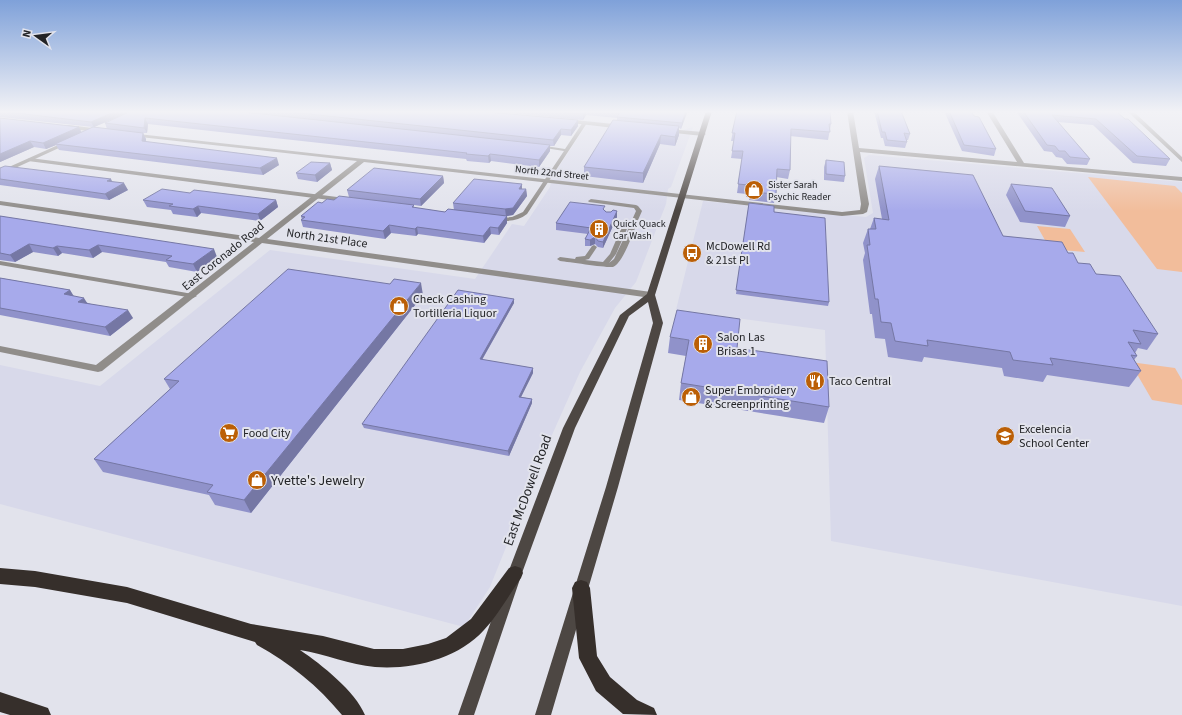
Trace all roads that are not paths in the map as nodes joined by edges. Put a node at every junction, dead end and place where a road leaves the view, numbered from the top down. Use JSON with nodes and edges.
{"nodes":[{"id":1,"x":64,"y":144,"type":"edge"},
{"id":2,"x":221,"y":144,"type":"edge"},
{"id":3,"x":570,"y":144,"type":"edge"},
{"id":4,"x":700,"y":144,"type":"edge"},
{"id":5,"x":855,"y":144,"type":"edge"},
{"id":6,"x":1010,"y":144,"type":"edge"},
{"id":7,"x":1165,"y":144,"type":"edge"},
{"id":8,"x":534,"y":145,"type":"edge"},
{"id":9,"x":566,"y":150,"type":"junction"},
{"id":10,"x":856,"y":150,"type":"junction"},
{"id":11,"x":30,"y":160,"type":"junction"},
{"id":12,"x":363,"y":160,"type":"junction"},
{"id":13,"x":1182,"y":160,"type":"edge"},
{"id":14,"x":1022,"y":164,"type":"junction"},
{"id":15,"x":0,"y":173,"type":"edge"},
{"id":16,"x":1182,"y":179,"type":"edge"},
{"id":17,"x":546,"y":181,"type":"junction"},
{"id":18,"x":317,"y":196,"type":"junction"},
{"id":19,"x":683,"y":197,"type":"junction"},
{"id":20,"x":350,"y":200,"type":"edge"},
{"id":21,"x":591,"y":201,"type":"dead end"},
{"id":22,"x":0,"y":203,"type":"edge"},
{"id":23,"x":490,"y":218,"type":"edge"},
{"id":24,"x":260,"y":241,"type":"junction"},
{"id":25,"x":594,"y":247,"type":"dead end"},
{"id":26,"x":0,"y":263,"type":"edge"},
{"id":27,"x":651,"y":295,"type":"junction"},
{"id":28,"x":193,"y":296,"type":"junction"},
{"id":29,"x":0,"y":349,"type":"edge"},
{"id":30,"x":515,"y":572,"type":"junction"},
{"id":31,"x":0,"y":576,"type":"edge"},
{"id":32,"x":581,"y":588,"type":"junction"},
{"id":33,"x":251,"y":633,"type":"junction"},
{"id":34,"x":0,"y":702,"type":"edge"},
{"id":35,"x":41,"y":715,"type":"edge"},
{"id":36,"x":355,"y":715,"type":"edge"},
{"id":37,"x":466,"y":715,"type":"edge"},
{"id":38,"x":543,"y":715,"type":"edge"},
{"id":39,"x":647,"y":715,"type":"edge"}],
"edges":[{"from":1,"to":11,"type":"street"},
{"from":2,"to":12,"type":"street","name":"North 22nd Street"},
{"from":3,"to":9,"type":"lane"},
{"from":4,"to":19,"type":"main road"},
{"from":5,"to":10,"type":"street"},
{"from":6,"to":14,"type":"street"},
{"from":7,"to":13,"type":"street"},
{"from":8,"to":9,"type":"lane"},
{"from":9,"to":17,"type":"lane"},
{"from":10,"to":14,"type":"street"},
{"from":10,"to":19,"type":"street","name":"North 22nd Street"},
{"from":11,"to":15,"type":"street"},
{"from":11,"to":18,"type":"lane"},
{"from":12,"to":17,"type":"street","name":"North 22nd Street"},
{"from":12,"to":18,"type":"street","name":"East Coronado Road"},
{"from":14,"to":16,"type":"street"},
{"from":17,"to":19,"type":"street","name":"North 22nd Street"},
{"from":17,"to":23,"type":"lane"},
{"from":18,"to":20,"type":"lane"},
{"from":18,"to":24,"type":"street","name":"East Coronado Road"},
{"from":19,"to":27,"type":"main road"},
{"from":21,"to":25,"type":"lane"},
{"from":22,"to":24,"type":"street","name":"North 21st Place"},
{"from":24,"to":27,"type":"street","name":"North 21st Place"},
{"from":24,"to":28,"type":"street","name":"East Coronado Road"},
{"from":26,"to":28,"type":"lane"},
{"from":27,"to":30,"type":"main road","name":"East McDowell Road"},
{"from":27,"to":32,"type":"main road"},
{"from":28,"to":29,"type":"street","name":"East Coronado Road"},
{"from":30,"to":33,"type":"highway"},
{"from":30,"to":37,"type":"main road","name":"East McDowell Road"},
{"from":31,"to":33,"type":"highway"},
{"from":32,"to":38,"type":"main road"},
{"from":32,"to":39,"type":"highway"},
{"from":33,"to":36,"type":"highway"},
{"from":34,"to":35,"type":"highway"}]}
